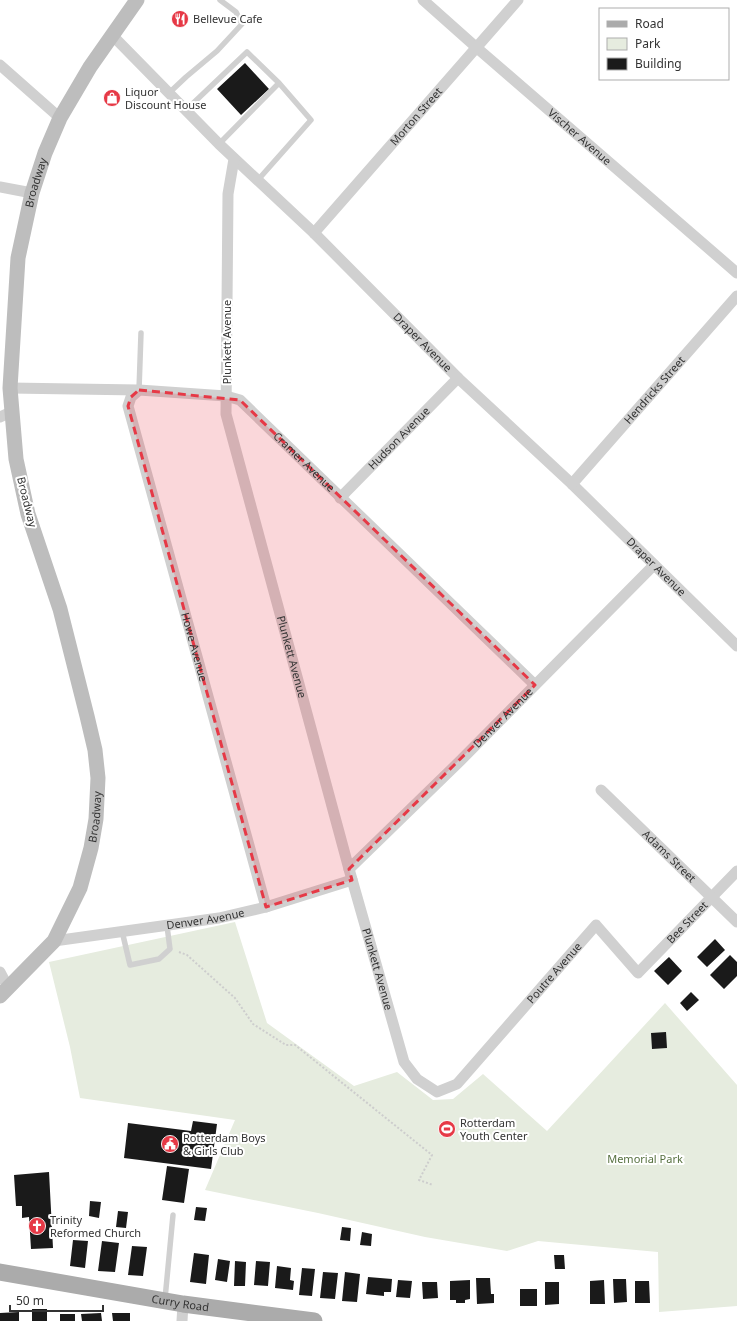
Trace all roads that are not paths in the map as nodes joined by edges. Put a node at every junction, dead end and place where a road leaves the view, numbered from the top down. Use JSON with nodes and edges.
{"nodes":[{"id":1,"x":137,"y":0,"type":"edge"},
{"id":2,"x":220,"y":0,"type":"edge"},
{"id":3,"x":423,"y":0,"type":"edge"},
{"id":4,"x":518,"y":0,"type":"edge"},
{"id":5,"x":112,"y":35,"type":"junction"},
{"id":6,"x":477,"y":48,"type":"junction"},
{"id":7,"x":0,"y":66,"type":"edge"},
{"id":8,"x":279,"y":83,"type":"junction"},
{"id":9,"x":169,"y":93,"type":"junction"},
{"id":10,"x":186,"y":110,"type":"junction"},
{"id":11,"x":60,"y":118,"type":"junction"},
{"id":12,"x":219,"y":144,"type":"junction"},
{"id":13,"x":234,"y":159,"type":"junction"},
{"id":14,"x":257,"y":181,"type":"junction"},
{"id":15,"x":0,"y":187,"type":"edge"},
{"id":16,"x":32,"y":193,"type":"junction"},
{"id":17,"x":314,"y":233,"type":"junction"},
{"id":18,"x":737,"y":273,"type":"edge"},
{"id":19,"x":737,"y":296,"type":"edge"},
{"id":20,"x":141,"y":333,"type":"dead end"},
{"id":21,"x":458,"y":378,"type":"junction"},
{"id":22,"x":10,"y":388,"type":"junction"},
{"id":23,"x":139,"y":390,"type":"junction"},
{"id":24,"x":226,"y":396,"type":"junction"},
{"id":25,"x":6,"y":414,"type":"edge"},
{"id":26,"x":572,"y":484,"type":"junction"},
{"id":27,"x":340,"y":498,"type":"junction"},
{"id":28,"x":654,"y":565,"type":"junction"},
{"id":29,"x":736,"y":642,"type":"edge"},
{"id":30,"x":535,"y":685,"type":"junction"},
{"id":31,"x":602,"y":790,"type":"dead end"},
{"id":32,"x":349,"y":869,"type":"junction"},
{"id":33,"x":737,"y":871,"type":"edge"},
{"id":34,"x":352,"y":880,"type":"junction"},
{"id":35,"x":712,"y":896,"type":"junction"},
{"id":36,"x":266,"y":907,"type":"junction"},
{"id":37,"x":737,"y":922,"type":"edge"},
{"id":38,"x":166,"y":926,"type":"junction"},
{"id":39,"x":121,"y":931,"type":"junction"},
{"id":40,"x":54,"y":941,"type":"junction"},
{"id":41,"x":0,"y":972,"type":"edge"},
{"id":42,"x":638,"y":973,"type":"joint"},
{"id":43,"x":4,"y":993,"type":"edge"},
{"id":44,"x":471,"y":1068,"type":"joint"},
{"id":45,"x":173,"y":1215,"type":"dead end"},
{"id":46,"x":0,"y":1272,"type":"edge"},
{"id":47,"x":164,"y":1301,"type":"junction"},
{"id":48,"x":183,"y":1304,"type":"junction"},
{"id":49,"x":182,"y":1321,"type":"edge"},
{"id":50,"x":314,"y":1321,"type":"edge"}],
"edges":[{"from":1,"to":5,"type":"main road","name":"Broadway"},
{"from":2,"to":9,"type":"lane"},
{"from":3,"to":6,"type":"street","name":"Vischer Avenue"},
{"from":4,"to":6,"type":"street","name":"Morton Street"},
{"from":5,"to":9,"type":"street","name":"Draper Avenue"},
{"from":5,"to":11,"type":"main road","name":"Broadway"},
{"from":6,"to":17,"type":"street","name":"Morton Street"},
{"from":6,"to":18,"type":"street","name":"Vischer Avenue"},
{"from":7,"to":11,"type":"street"},
{"from":8,"to":10,"type":"lane"},
{"from":8,"to":12,"type":"lane"},
{"from":8,"to":14,"type":"lane"},
{"from":9,"to":10,"type":"street","name":"Draper Avenue"},
{"from":10,"to":12,"type":"street","name":"Draper Avenue"},
{"from":11,"to":16,"type":"main road","name":"Broadway"},
{"from":12,"to":13,"type":"street","name":"Draper Avenue"},
{"from":13,"to":14,"type":"street","name":"Draper Avenue"},
{"from":13,"to":24,"type":"street","name":"Plunkett Avenue"},
{"from":14,"to":17,"type":"street","name":"Draper Avenue"},
{"from":15,"to":16,"type":"street"},
{"from":16,"to":22,"type":"main road","name":"Broadway"},
{"from":17,"to":21,"type":"street","name":"Draper Avenue"},
{"from":19,"to":26,"type":"street","name":"Hendricks Street"},
{"from":20,"to":23,"type":"lane"},
{"from":21,"to":26,"type":"street","name":"Draper Avenue"},
{"from":21,"to":27,"type":"street","name":"Hudson Avenue"},
{"from":22,"to":23,"type":"street","name":"Cramer Avenue"},
{"from":22,"to":25,"type":"main road","name":"Broadway"},
{"from":23,"to":24,"type":"street","name":"Cramer Avenue"},
{"from":23,"to":36,"type":"street","name":"Howe Avenue"},
{"from":24,"to":27,"type":"street","name":"Cramer Avenue"},
{"from":24,"to":32,"type":"street","name":"Plunkett Avenue"},
{"from":25,"to":40,"type":"main road","name":"Broadway"},
{"from":26,"to":28,"type":"street","name":"Draper Avenue"},
{"from":27,"to":30,"type":"street","name":"Cramer Avenue"},
{"from":28,"to":29,"type":"street","name":"Draper Avenue"},
{"from":28,"to":30,"type":"street","name":"Denver Avenue"},
{"from":30,"to":32,"type":"street","name":"Denver Avenue"},
{"from":31,"to":35,"type":"street","name":"Adams Street"},
{"from":32,"to":34,"type":"street","name":"Plunkett Avenue"},
{"from":33,"to":35,"type":"street","name":"Bee Street"},
{"from":34,"to":36,"type":"street","name":"Denver Avenue"},
{"from":34,"to":44,"type":"street","name":"Plunkett Avenue"},
{"from":35,"to":37,"type":"street","name":"Adams Street"},
{"from":35,"to":42,"type":"street","name":"Bee Street"},
{"from":36,"to":38,"type":"street","name":"Denver Avenue"},
{"from":38,"to":39,"type":"street","name":"Denver Avenue"},
{"from":38,"to":39,"type":"lane"},
{"from":39,"to":40,"type":"street","name":"Denver Avenue"},
{"from":40,"to":43,"type":"main road","name":"Broadway"},
{"from":41,"to":43,"type":"street"},
{"from":42,"to":44,"type":"street","name":"Poutre Avenue"},
{"from":45,"to":47,"type":"lane"},
{"from":46,"to":47,"type":"main road","name":"Curry Road"},
{"from":47,"to":48,"type":"main road","name":"Curry Road"},
{"from":48,"to":49,"type":"street"},
{"from":48,"to":50,"type":"main road","name":"Curry Road"}]}
